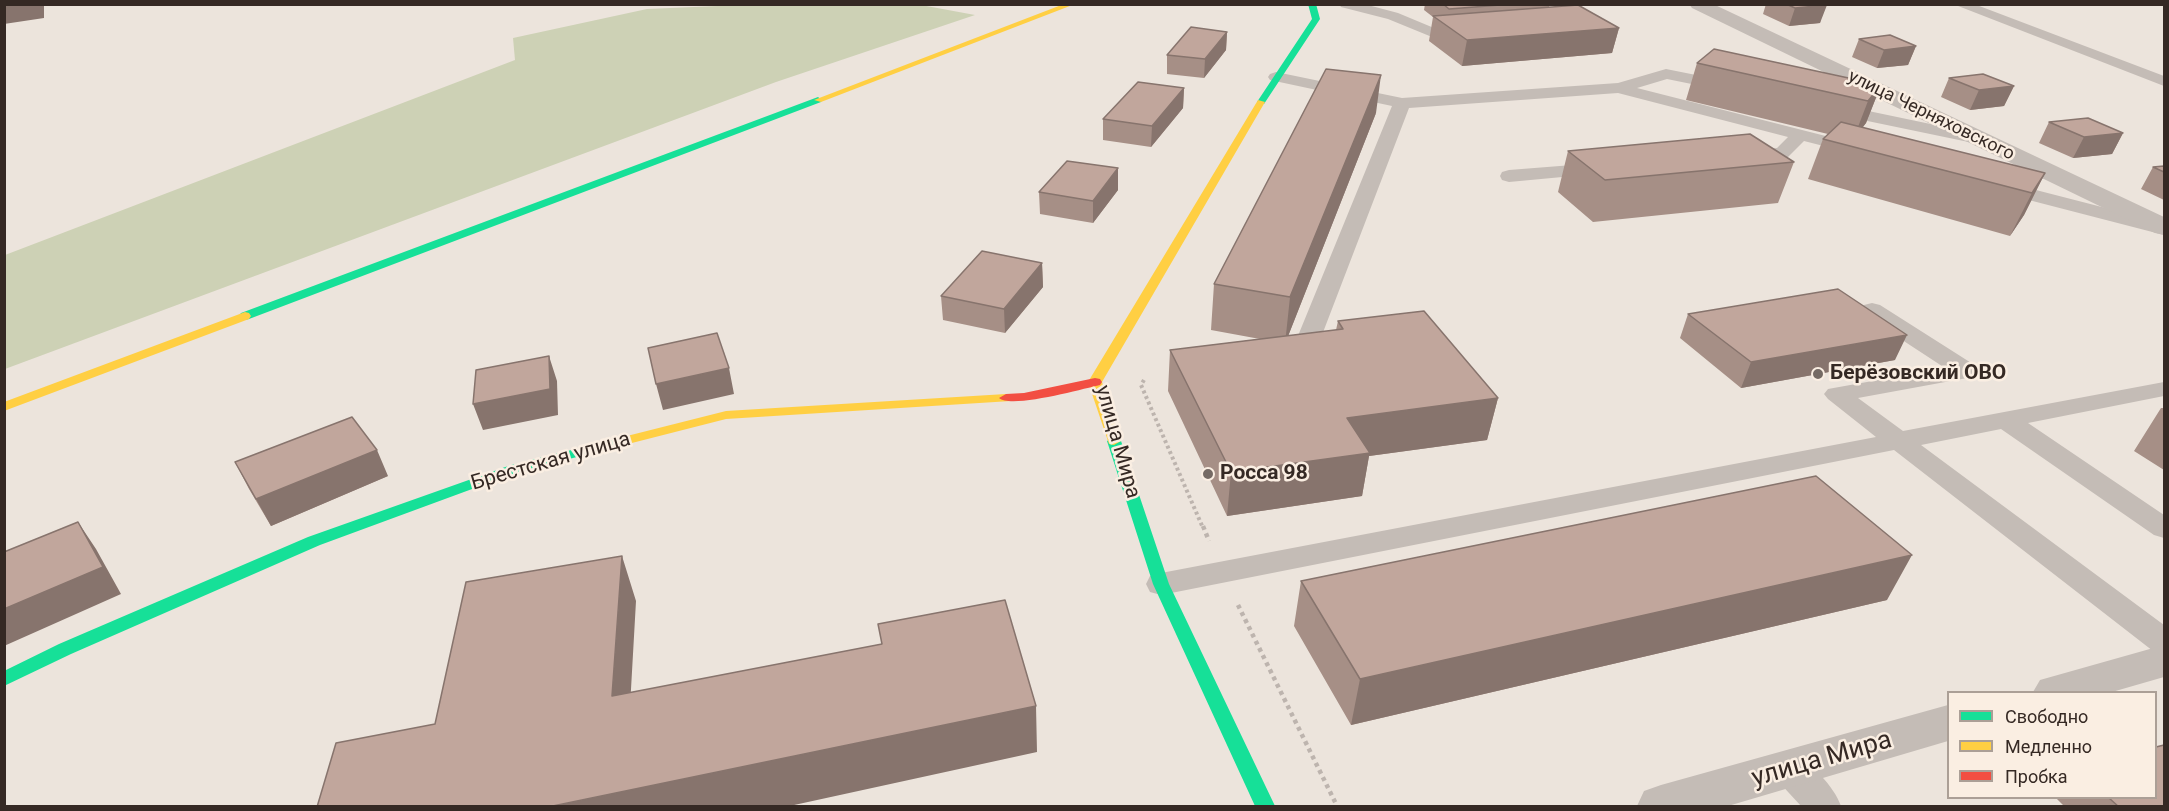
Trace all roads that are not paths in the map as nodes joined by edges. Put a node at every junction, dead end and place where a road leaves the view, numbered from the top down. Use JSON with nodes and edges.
{"nodes":[{"id":1,"x":1072,"y":4,"type":"edge"},
{"id":2,"x":1312,"y":4,"type":"edge"},
{"id":3,"x":1346,"y":4,"type":"edge"},
{"id":4,"x":1698,"y":4,"type":"edge"},
{"id":5,"x":1960,"y":4,"type":"edge"},
{"id":6,"x":1479,"y":30,"type":"edge"},
{"id":7,"x":1276,"y":76,"type":"junction"},
{"id":8,"x":2164,"y":81,"type":"edge"},
{"id":9,"x":1618,"y":88,"type":"junction"},
{"id":10,"x":1745,"y":90,"type":"edge"},
{"id":11,"x":1402,"y":103,"type":"junction"},
{"id":12,"x":1824,"y":107,"type":"edge"},
{"id":13,"x":1800,"y":135,"type":"junction"},
{"id":14,"x":1983,"y":140,"type":"junction"},
{"id":15,"x":1867,"y":152,"type":"edge"},
{"id":16,"x":1723,"y":158,"type":"edge"},
{"id":17,"x":1616,"y":167,"type":"edge"},
{"id":18,"x":1509,"y":176,"type":"dead end"},
{"id":19,"x":1980,"y":181,"type":"edge"},
{"id":20,"x":2164,"y":228,"type":"edge"},
{"id":21,"x":1872,"y":310,"type":"edge"},
{"id":22,"x":1305,"y":348,"type":"edge"},
{"id":23,"x":1095,"y":382,"type":"junction"},
{"id":24,"x":2164,"y":389,"type":"edge"},
{"id":25,"x":4,"y":407,"type":"edge"},
{"id":26,"x":2005,"y":420,"type":"junction"},
{"id":27,"x":1899,"y":441,"type":"junction"},
{"id":28,"x":2164,"y":528,"type":"edge"},
{"id":29,"x":1161,"y":584,"type":"junction"},
{"id":30,"x":2164,"y":642,"type":"edge"},
{"id":31,"x":2164,"y":661,"type":"edge"},
{"id":32,"x":4,"y":679,"type":"edge"},
{"id":33,"x":2062,"y":691,"type":"edge"},
{"id":34,"x":1947,"y":723,"type":"edge"},
{"id":35,"x":1790,"y":769,"type":"junction"},
{"id":36,"x":1265,"y":807,"type":"edge"},
{"id":37,"x":1661,"y":807,"type":"edge"},
{"id":38,"x":1823,"y":807,"type":"edge"}],
"edges":[{"from":1,"to":25,"type":"street"},
{"from":2,"to":7,"type":"street","name":"улица Мира"},
{"from":3,"to":6,"type":"lane"},
{"from":4,"to":14,"type":"street","name":"улица Черняховского"},
{"from":5,"to":8,"type":"lane"},
{"from":7,"to":11,"type":"lane"},
{"from":7,"to":23,"type":"street","name":"улица Мира"},
{"from":9,"to":10,"type":"lane"},
{"from":9,"to":11,"type":"lane"},
{"from":9,"to":13,"type":"lane"},
{"from":11,"to":22,"type":"lane"},
{"from":12,"to":14,"type":"lane"},
{"from":13,"to":15,"type":"lane"},
{"from":13,"to":16,"type":"lane"},
{"from":14,"to":20,"type":"street","name":"улица Черняховского"},
{"from":17,"to":18,"type":"lane"},
{"from":19,"to":20,"type":"lane"},
{"from":21,"to":27,"type":"lane"},
{"from":23,"to":29,"type":"street","name":"улица Мира"},
{"from":23,"to":32,"type":"street","name":"Брестская улица"},
{"from":24,"to":26,"type":"lane"},
{"from":26,"to":27,"type":"lane"},
{"from":26,"to":28,"type":"lane"},
{"from":27,"to":29,"type":"lane"},
{"from":27,"to":30,"type":"lane"},
{"from":29,"to":36,"type":"street","name":"улица Мира"},
{"from":31,"to":33,"type":"street"},
{"from":34,"to":35,"type":"street","name":"улица Мира"},
{"from":35,"to":37,"type":"street","name":"улица Мира"},
{"from":35,"to":38,"type":"lane"}]}
